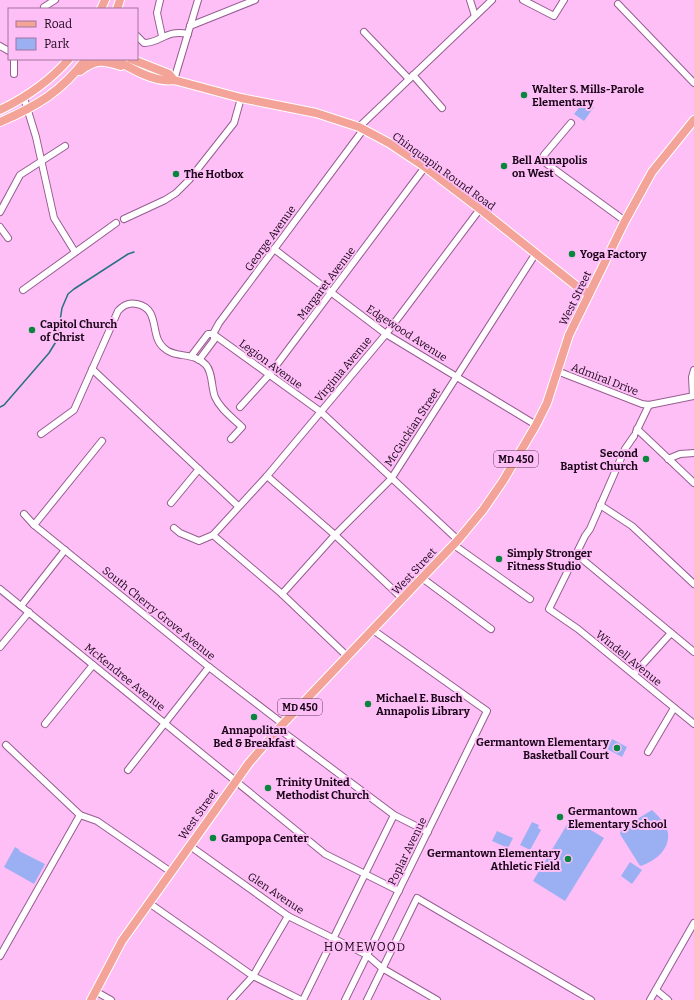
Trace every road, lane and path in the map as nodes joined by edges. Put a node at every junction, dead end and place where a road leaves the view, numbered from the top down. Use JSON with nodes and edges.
{"nodes":[{"id":1,"x":55,"y":0,"type":"edge"},
{"id":2,"x":160,"y":0,"type":"edge"},
{"id":3,"x":197,"y":0,"type":"edge"},
{"id":4,"x":255,"y":0,"type":"edge"},
{"id":5,"x":470,"y":0,"type":"edge"},
{"id":6,"x":492,"y":0,"type":"edge"},
{"id":7,"x":523,"y":0,"type":"edge"},
{"id":8,"x":564,"y":0,"type":"edge"},
{"id":9,"x":618,"y":4,"type":"dead end"},
{"id":10,"x":44,"y":7,"type":"dead end"},
{"id":11,"x":475,"y":16,"type":"junction"},
{"id":12,"x":190,"y":26,"type":"junction"},
{"id":13,"x":364,"y":32,"type":"dead end"},
{"id":14,"x":188,"y":34,"type":"junction"},
{"id":15,"x":162,"y":36,"type":"junction"},
{"id":16,"x":138,"y":37,"type":"edge"},
{"id":17,"x":14,"y":60,"type":"edge"},
{"id":18,"x":68,"y":60,"type":"edge"},
{"id":19,"x":85,"y":60,"type":"edge"},
{"id":20,"x":121,"y":60,"type":"edge"},
{"id":21,"x":132,"y":62,"type":"edge"},
{"id":22,"x":14,"y":74,"type":"dead end"},
{"id":23,"x":411,"y":77,"type":"junction"},
{"id":24,"x":174,"y":80,"type":"junction"},
{"id":25,"x":69,"y":81,"type":"junction"},
{"id":26,"x":694,"y":83,"type":"edge"},
{"id":27,"x":24,"y":98,"type":"junction"},
{"id":28,"x":241,"y":98,"type":"junction"},
{"id":29,"x":442,"y":108,"type":"dead end"},
{"id":30,"x":0,"y":110,"type":"edge"},
{"id":31,"x":27,"y":110,"type":"junction"},
{"id":32,"x":694,"y":120,"type":"edge"},
{"id":33,"x":0,"y":122,"type":"edge"},
{"id":34,"x":571,"y":123,"type":"dead end"},
{"id":35,"x":361,"y":128,"type":"junction"},
{"id":36,"x":65,"y":146,"type":"dead end"},
{"id":37,"x":41,"y":159,"type":"junction"},
{"id":38,"x":425,"y":167,"type":"junction"},
{"id":39,"x":480,"y":209,"type":"junction"},
{"id":40,"x":0,"y":212,"type":"edge"},
{"id":41,"x":124,"y":218,"type":"dead end"},
{"id":42,"x":625,"y":221,"type":"junction"},
{"id":43,"x":116,"y":223,"type":"dead end"},
{"id":44,"x":0,"y":227,"type":"edge"},
{"id":45,"x":8,"y":238,"type":"dead end"},
{"id":46,"x":274,"y":249,"type":"junction"},
{"id":47,"x":75,"y":252,"type":"junction"},
{"id":48,"x":536,"y":253,"type":"junction"},
{"id":49,"x":23,"y":290,"type":"dead end"},
{"id":50,"x":331,"y":292,"type":"junction"},
{"id":51,"x":589,"y":294,"type":"junction"},
{"id":52,"x":213,"y":334,"type":"junction"},
{"id":53,"x":386,"y":334,"type":"junction"},
{"id":54,"x":192,"y":355,"type":"junction"},
{"id":55,"x":200,"y":360,"type":"junction"},
{"id":56,"x":92,"y":370,"type":"junction"},
{"id":57,"x":694,"y":370,"type":"edge"},
{"id":58,"x":557,"y":371,"type":"junction"},
{"id":59,"x":269,"y":374,"type":"junction"},
{"id":60,"x":456,"y":377,"type":"junction"},
{"id":61,"x":694,"y":396,"type":"edge"},
{"id":62,"x":649,"y":405,"type":"junction"},
{"id":63,"x":240,"y":407,"type":"dead end"},
{"id":64,"x":321,"y":412,"type":"junction"},
{"id":65,"x":536,"y":425,"type":"junction"},
{"id":66,"x":637,"y":429,"type":"junction"},
{"id":67,"x":41,"y":434,"type":"dead end"},
{"id":68,"x":231,"y":439,"type":"dead end"},
{"id":69,"x":102,"y":441,"type":"dead end"},
{"id":70,"x":694,"y":453,"type":"edge"},
{"id":71,"x":668,"y":458,"type":"junction"},
{"id":72,"x":199,"y":469,"type":"junction"},
{"id":73,"x":268,"y":476,"type":"junction"},
{"id":74,"x":391,"y":479,"type":"junction"},
{"id":75,"x":694,"y":483,"type":"edge"},
{"id":76,"x":171,"y":503,"type":"dead end"},
{"id":77,"x":600,"y":505,"type":"junction"},
{"id":78,"x":238,"y":506,"type":"junction"},
{"id":79,"x":24,"y":514,"type":"dead end"},
{"id":80,"x":34,"y":525,"type":"junction"},
{"id":81,"x":174,"y":528,"type":"dead end"},
{"id":82,"x":213,"y":534,"type":"junction"},
{"id":83,"x":335,"y":535,"type":"junction"},
{"id":84,"x":456,"y":542,"type":"junction"},
{"id":85,"x":65,"y":550,"type":"junction"},
{"id":86,"x":576,"y":554,"type":"junction"},
{"id":87,"x":422,"y":578,"type":"junction"},
{"id":88,"x":694,"y":584,"type":"edge"},
{"id":89,"x":0,"y":589,"type":"edge"},
{"id":90,"x":282,"y":594,"type":"junction"},
{"id":91,"x":403,"y":599,"type":"junction"},
{"id":92,"x":530,"y":599,"type":"dead end"},
{"id":93,"x":21,"y":606,"type":"junction"},
{"id":94,"x":29,"y":612,"type":"junction"},
{"id":95,"x":491,"y":629,"type":"dead end"},
{"id":96,"x":373,"y":630,"type":"junction"},
{"id":97,"x":671,"y":633,"type":"junction"},
{"id":98,"x":0,"y":647,"type":"edge"},
{"id":99,"x":694,"y":652,"type":"edge"},
{"id":100,"x":348,"y":657,"type":"junction"},
{"id":101,"x":93,"y":665,"type":"junction"},
{"id":102,"x":209,"y":667,"type":"junction"},
{"id":103,"x":634,"y":674,"type":"junction"},
{"id":104,"x":674,"y":708,"type":"junction"},
{"id":105,"x":166,"y":723,"type":"junction"},
{"id":106,"x":45,"y":724,"type":"dead end"},
{"id":107,"x":694,"y":724,"type":"edge"},
{"id":108,"x":281,"y":727,"type":"junction"},
{"id":109,"x":6,"y":744,"type":"dead end"},
{"id":110,"x":648,"y":752,"type":"dead end"},
{"id":111,"x":128,"y":770,"type":"dead end"},
{"id":112,"x":235,"y":781,"type":"junction"},
{"id":113,"x":80,"y":815,"type":"junction"},
{"id":114,"x":394,"y":815,"type":"junction"},
{"id":115,"x":428,"y":832,"type":"junction"},
{"id":116,"x":190,"y":846,"type":"junction"},
{"id":117,"x":171,"y":872,"type":"junction"},
{"id":118,"x":364,"y":875,"type":"junction"},
{"id":119,"x":399,"y":891,"type":"junction"},
{"id":120,"x":149,"y":903,"type":"junction"},
{"id":121,"x":288,"y":916,"type":"junction"},
{"id":122,"x":694,"y":924,"type":"edge"},
{"id":123,"x":687,"y":935,"type":"junction"},
{"id":124,"x":333,"y":938,"type":"junction"},
{"id":125,"x":694,"y":939,"type":"edge"},
{"id":126,"x":367,"y":955,"type":"junction"},
{"id":127,"x":0,"y":956,"type":"edge"},
{"id":128,"x":382,"y":968,"type":"junction"},
{"id":129,"x":253,"y":976,"type":"junction"},
{"id":130,"x":656,"y":990,"type":"junction"},
{"id":131,"x":95,"y":991,"type":"junction"},
{"id":132,"x":91,"y":1000,"type":"edge"},
{"id":133,"x":111,"y":1000,"type":"edge"},
{"id":134,"x":230,"y":1000,"type":"edge"},
{"id":135,"x":302,"y":1000,"type":"edge"},
{"id":136,"x":345,"y":1000,"type":"edge"},
{"id":137,"x":367,"y":1000,"type":"edge"},
{"id":138,"x":437,"y":1000,"type":"edge"},
{"id":139,"x":591,"y":1000,"type":"edge"},
{"id":140,"x":650,"y":1000,"type":"edge"},
{"id":141,"x":668,"y":1000,"type":"edge"}],
"edges":[{"from":1,"to":10,"type":"street"},
{"from":2,"to":15,"type":"street"},
{"from":3,"to":12,"type":"street"},
{"from":4,"to":12,"type":"street"},
{"from":5,"to":11,"type":"street"},
{"from":6,"to":11,"type":"street","name":"George Avenue"},
{"from":7,"to":8,"type":"street"},
{"from":9,"to":26,"type":"street"},
{"from":11,"to":23,"type":"street","name":"George Avenue"},
{"from":12,"to":14,"type":"street"},
{"from":13,"to":23,"type":"street"},
{"from":14,"to":15,"type":"street"},
{"from":14,"to":24,"type":"street"},
{"from":15,"to":16,"type":"street"},
{"from":17,"to":22,"type":"street"},
{"from":18,"to":27,"type":"main road"},
{"from":19,"to":25,"type":"main road"},
{"from":20,"to":21,"type":"main road","name":"Chinquapin Round Road"},
{"from":21,"to":24,"type":"main road","name":"Chinquapin Round Road"},
{"from":21,"to":25,"type":"main road"},
{"from":23,"to":29,"type":"street"},
{"from":23,"to":35,"type":"street","name":"George Avenue"},
{"from":24,"to":28,"type":"main road","name":"Chinquapin Round Road"},
{"from":25,"to":31,"type":"main road"},
{"from":27,"to":30,"type":"main road"},
{"from":27,"to":31,"type":"street"},
{"from":28,"to":35,"type":"main road","name":"Chinquapin Round Road"},
{"from":28,"to":41,"type":"street"},
{"from":31,"to":33,"type":"main road"},
{"from":31,"to":37,"type":"street"},
{"from":32,"to":42,"type":"main road","name":"West Street","number":"MD 450"},
{"from":34,"to":42,"type":"street"},
{"from":35,"to":38,"type":"main road","name":"Chinquapin Round Road"},
{"from":35,"to":46,"type":"street","name":"George Avenue"},
{"from":36,"to":37,"type":"street"},
{"from":37,"to":40,"type":"street"},
{"from":37,"to":47,"type":"street"},
{"from":38,"to":39,"type":"main road","name":"Chinquapin Round Road"},
{"from":38,"to":50,"type":"street","name":"Margaret Avenue"},
{"from":39,"to":48,"type":"main road","name":"Chinquapin Round Road"},
{"from":39,"to":53,"type":"street","name":"Virginia Avenue"},
{"from":42,"to":51,"type":"main road","name":"West Street","number":"MD 450"},
{"from":43,"to":47,"type":"street"},
{"from":44,"to":45,"type":"street"},
{"from":46,"to":50,"type":"street","name":"Edgewood Avenue"},
{"from":46,"to":52,"type":"street","name":"George Avenue"},
{"from":47,"to":49,"type":"street"},
{"from":48,"to":51,"type":"main road","name":"Chinquapin Round Road"},
{"from":48,"to":60,"type":"street","name":"McGuckian Street"},
{"from":50,"to":53,"type":"street","name":"Edgewood Avenue"},
{"from":50,"to":59,"type":"street","name":"Margaret Avenue"},
{"from":51,"to":58,"type":"main road","name":"West Street","number":"MD 450"},
{"from":52,"to":54,"type":"street","name":"George Avenue"},
{"from":52,"to":55,"type":"street"},
{"from":52,"to":59,"type":"street","name":"Legion Avenue"},
{"from":53,"to":60,"type":"street","name":"Edgewood Avenue"},
{"from":53,"to":64,"type":"street","name":"Virginia Avenue"},
{"from":54,"to":55,"type":"street"},
{"from":54,"to":56,"type":"street"},
{"from":55,"to":68,"type":"street"},
{"from":56,"to":67,"type":"street"},
{"from":56,"to":72,"type":"street"},
{"from":57,"to":61,"type":"street"},
{"from":58,"to":62,"type":"street","name":"Admiral Drive"},
{"from":58,"to":65,"type":"main road","name":"West Street","number":"MD 450"},
{"from":59,"to":63,"type":"street","name":"Margaret Avenue"},
{"from":59,"to":64,"type":"street","name":"Legion Avenue"},
{"from":60,"to":65,"type":"street","name":"Edgewood Avenue"},
{"from":60,"to":74,"type":"street","name":"McGuckian Street"},
{"from":61,"to":62,"type":"street","name":"Admiral Drive"},
{"from":62,"to":66,"type":"street"},
{"from":64,"to":73,"type":"street","name":"Virginia Avenue"},
{"from":64,"to":74,"type":"street","name":"Legion Avenue"},
{"from":65,"to":84,"type":"main road","name":"West Street","number":"MD 450"},
{"from":66,"to":71,"type":"street"},
{"from":66,"to":77,"type":"street"},
{"from":69,"to":80,"type":"street"},
{"from":70,"to":71,"type":"street"},
{"from":71,"to":75,"type":"street"},
{"from":72,"to":76,"type":"street"},
{"from":72,"to":78,"type":"street"},
{"from":73,"to":78,"type":"street","name":"Virginia Avenue"},
{"from":73,"to":83,"type":"street"},
{"from":74,"to":83,"type":"street","name":"McGuckian Street"},
{"from":74,"to":84,"type":"street","name":"Legion Avenue"},
{"from":77,"to":86,"type":"street"},
{"from":77,"to":88,"type":"street"},
{"from":78,"to":82,"type":"street","name":"Virginia Avenue"},
{"from":79,"to":80,"type":"street","name":"South Cherry Grove Avenue"},
{"from":80,"to":85,"type":"street","name":"South Cherry Grove Avenue"},
{"from":81,"to":82,"type":"street"},
{"from":82,"to":90,"type":"street"},
{"from":83,"to":90,"type":"street","name":"McGuckian Street"},
{"from":83,"to":91,"type":"street"},
{"from":84,"to":87,"type":"main road","name":"West Street","number":"MD 450"},
{"from":84,"to":92,"type":"street","name":"Legion Avenue"},
{"from":85,"to":93,"type":"street"},
{"from":85,"to":102,"type":"street","name":"South Cherry Grove Avenue"},
{"from":86,"to":97,"type":"street"},
{"from":86,"to":103,"type":"street","name":"Windell Avenue"},
{"from":87,"to":91,"type":"main road","name":"West Street","number":"MD 450"},
{"from":87,"to":95,"type":"street"},
{"from":89,"to":93,"type":"street","name":"McKendree Avenue"},
{"from":90,"to":100,"type":"street"},
{"from":91,"to":96,"type":"main road","name":"West Street","number":"MD 450"},
{"from":93,"to":94,"type":"street","name":"McKendree Avenue"},
{"from":94,"to":98,"type":"street"},
{"from":94,"to":101,"type":"street","name":"McKendree Avenue"},
{"from":96,"to":100,"type":"main road","name":"West Street","number":"MD 450"},
{"from":96,"to":115,"type":"street","name":"Poplar Avenue"},
{"from":97,"to":99,"type":"street"},
{"from":97,"to":103,"type":"street"},
{"from":100,"to":108,"type":"main road","name":"West Street","number":"MD 450"},
{"from":101,"to":105,"type":"street","name":"McKendree Avenue"},
{"from":101,"to":106,"type":"street"},
{"from":102,"to":105,"type":"street"},
{"from":102,"to":108,"type":"street","name":"South Cherry Grove Avenue"},
{"from":103,"to":104,"type":"street","name":"Windell Avenue"},
{"from":104,"to":107,"type":"street","name":"Windell Avenue"},
{"from":104,"to":110,"type":"street"},
{"from":105,"to":111,"type":"street"},
{"from":105,"to":112,"type":"street","name":"McKendree Avenue"},
{"from":108,"to":112,"type":"main road","name":"West Street","number":"MD 450"},
{"from":108,"to":114,"type":"street","name":"South Cherry Grove Avenue"},
{"from":109,"to":113,"type":"street"},
{"from":112,"to":116,"type":"main road","name":"West Street","number":"MD 450"},
{"from":112,"to":118,"type":"street","name":"McKendree Avenue"},
{"from":113,"to":117,"type":"street"},
{"from":113,"to":127,"type":"street"},
{"from":114,"to":115,"type":"street","name":"South Cherry Grove Avenue"},
{"from":114,"to":118,"type":"street"},
{"from":115,"to":119,"type":"street","name":"Poplar Avenue"},
{"from":116,"to":117,"type":"main road","name":"West Street","number":"MD 450"},
{"from":116,"to":121,"type":"street","name":"Glen Avenue"},
{"from":117,"to":120,"type":"main road","name":"West Street","number":"MD 450"},
{"from":118,"to":119,"type":"street","name":"McKendree Avenue"},
{"from":118,"to":124,"type":"street"},
{"from":119,"to":126,"type":"street","name":"Poplar Avenue"},
{"from":120,"to":129,"type":"street"},
{"from":120,"to":131,"type":"main road","name":"West Street","number":"MD 450"},
{"from":121,"to":124,"type":"street","name":"Glen Avenue"},
{"from":121,"to":129,"type":"street"},
{"from":122,"to":123,"type":"street"},
{"from":123,"to":125,"type":"street"},
{"from":123,"to":130,"type":"street"},
{"from":124,"to":126,"type":"street","name":"Glen Avenue"},
{"from":124,"to":135,"type":"street"},
{"from":126,"to":128,"type":"street","name":"Glen Avenue"},
{"from":126,"to":136,"type":"street","name":"Poplar Avenue"},
{"from":128,"to":137,"type":"street"},
{"from":128,"to":138,"type":"street","name":"Glen Avenue"},
{"from":128,"to":139,"type":"street"},
{"from":129,"to":134,"type":"street"},
{"from":129,"to":135,"type":"street"},
{"from":130,"to":140,"type":"street"},
{"from":130,"to":141,"type":"street"},
{"from":131,"to":132,"type":"main road","name":"West Street","number":"MD 450"},
{"from":131,"to":133,"type":"street"}]}
